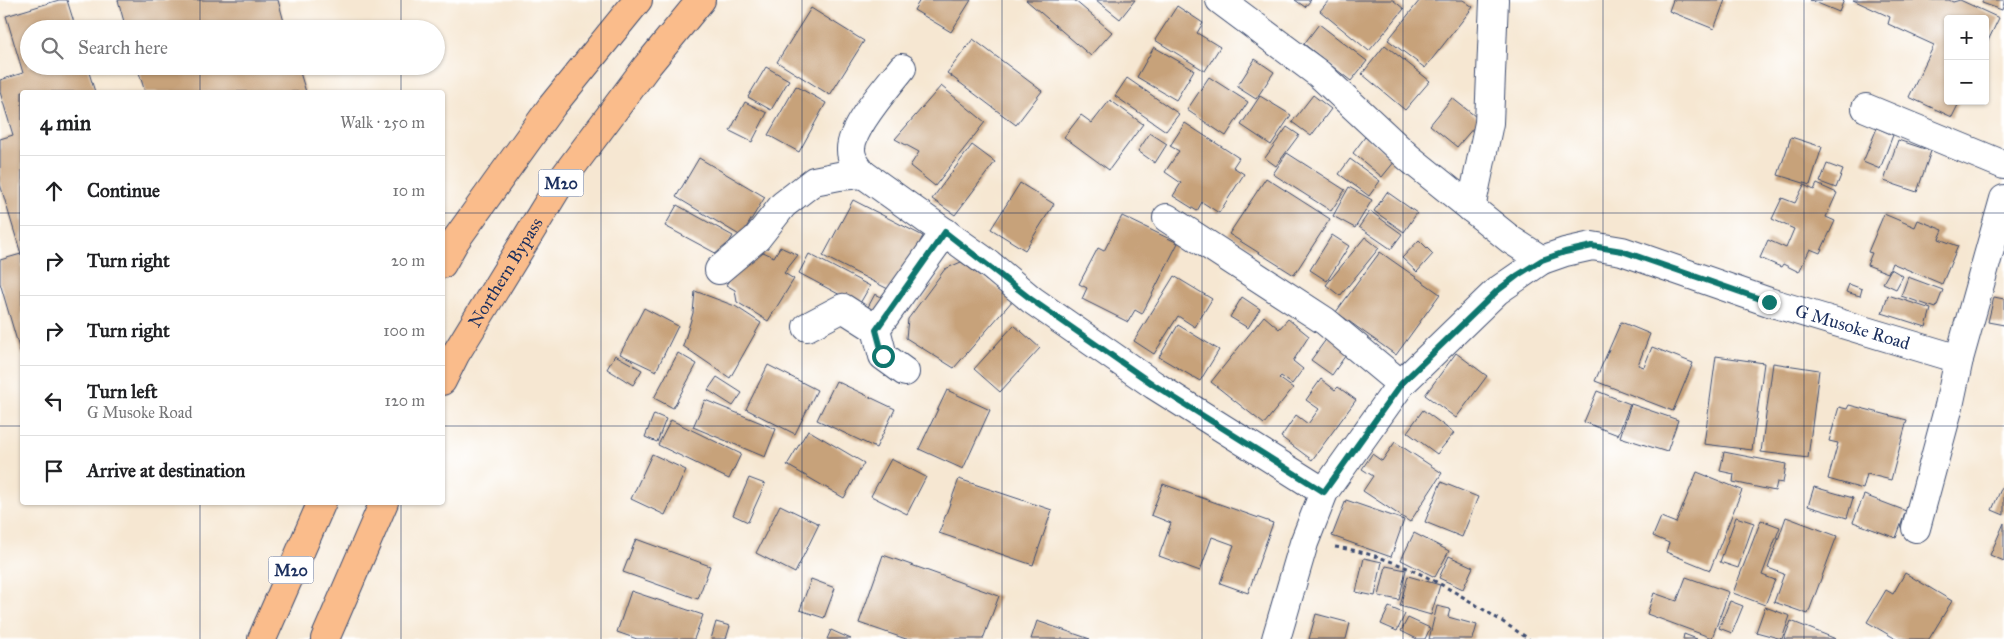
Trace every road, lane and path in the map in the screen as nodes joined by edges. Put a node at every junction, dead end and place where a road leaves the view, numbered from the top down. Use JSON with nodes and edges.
{"nodes":[{"id":1,"x":638,"y":0,"type":"edge"},
{"id":2,"x":701,"y":0,"type":"edge"},
{"id":3,"x":1220,"y":0,"type":"edge"},
{"id":4,"x":1494,"y":0,"type":"edge"},
{"id":5,"x":902,"y":68,"type":"dead end"},
{"id":6,"x":1866,"y":108,"type":"dead end"},
{"id":7,"x":2004,"y":165,"type":"edge"},
{"id":8,"x":863,"y":174,"type":"junction"},
{"id":9,"x":2004,"y":199,"type":"edge"},
{"id":10,"x":1471,"y":208,"type":"junction"},
{"id":11,"x":1167,"y":218,"type":"dead end"},
{"id":12,"x":945,"y":232,"type":"junction"},
{"id":13,"x":445,"y":258,"type":"edge"},
{"id":14,"x":1542,"y":260,"type":"junction"},
{"id":15,"x":718,"y":270,"type":"dead end"},
{"id":16,"x":807,"y":327,"type":"dead end"},
{"id":17,"x":876,"y":330,"type":"junction"},
{"id":18,"x":1959,"y":359,"type":"junction"},
{"id":19,"x":905,"y":372,"type":"dead end"},
{"id":20,"x":445,"y":375,"type":"edge"},
{"id":21,"x":1401,"y":384,"type":"junction"},
{"id":22,"x":1324,"y":492,"type":"junction"},
{"id":23,"x":321,"y":505,"type":"edge"},
{"id":24,"x":383,"y":505,"type":"edge"},
{"id":25,"x":1916,"y":528,"type":"dead end"},
{"id":26,"x":1304,"y":543,"type":"junction"},
{"id":27,"x":262,"y":639,"type":"edge"},
{"id":28,"x":325,"y":639,"type":"edge"},
{"id":29,"x":1276,"y":639,"type":"edge"},
{"id":30,"x":1529,"y":639,"type":"edge"}],
"edges":[{"from":1,"to":13,"type":"highway"},
{"from":2,"to":20,"type":"highway","name":"Northern Bypass","number":"M20"},
{"from":3,"to":10,"type":"street"},
{"from":4,"to":10,"type":"street"},
{"from":5,"to":8,"type":"street"},
{"from":6,"to":7,"type":"street"},
{"from":8,"to":12,"type":"street"},
{"from":8,"to":15,"type":"street"},
{"from":9,"to":18,"type":"street"},
{"from":10,"to":14,"type":"street"},
{"from":11,"to":21,"type":"street"},
{"from":12,"to":17,"type":"street"},
{"from":12,"to":22,"type":"street"},
{"from":14,"to":18,"type":"street","name":"G Musoke Road"},
{"from":14,"to":21,"type":"street","name":"G Musoke Road"},
{"from":16,"to":17,"type":"street"},
{"from":17,"to":19,"type":"street"},
{"from":18,"to":25,"type":"street"},
{"from":21,"to":22,"type":"street","name":"G Musoke Road"},
{"from":22,"to":26,"type":"street","name":"G Musoke Road"},
{"from":23,"to":27,"type":"highway","number":"M20"},
{"from":24,"to":28,"type":"highway"},
{"from":26,"to":29,"type":"street","name":"G Musoke Road"},
{"from":26,"to":30,"type":"path"}]}
